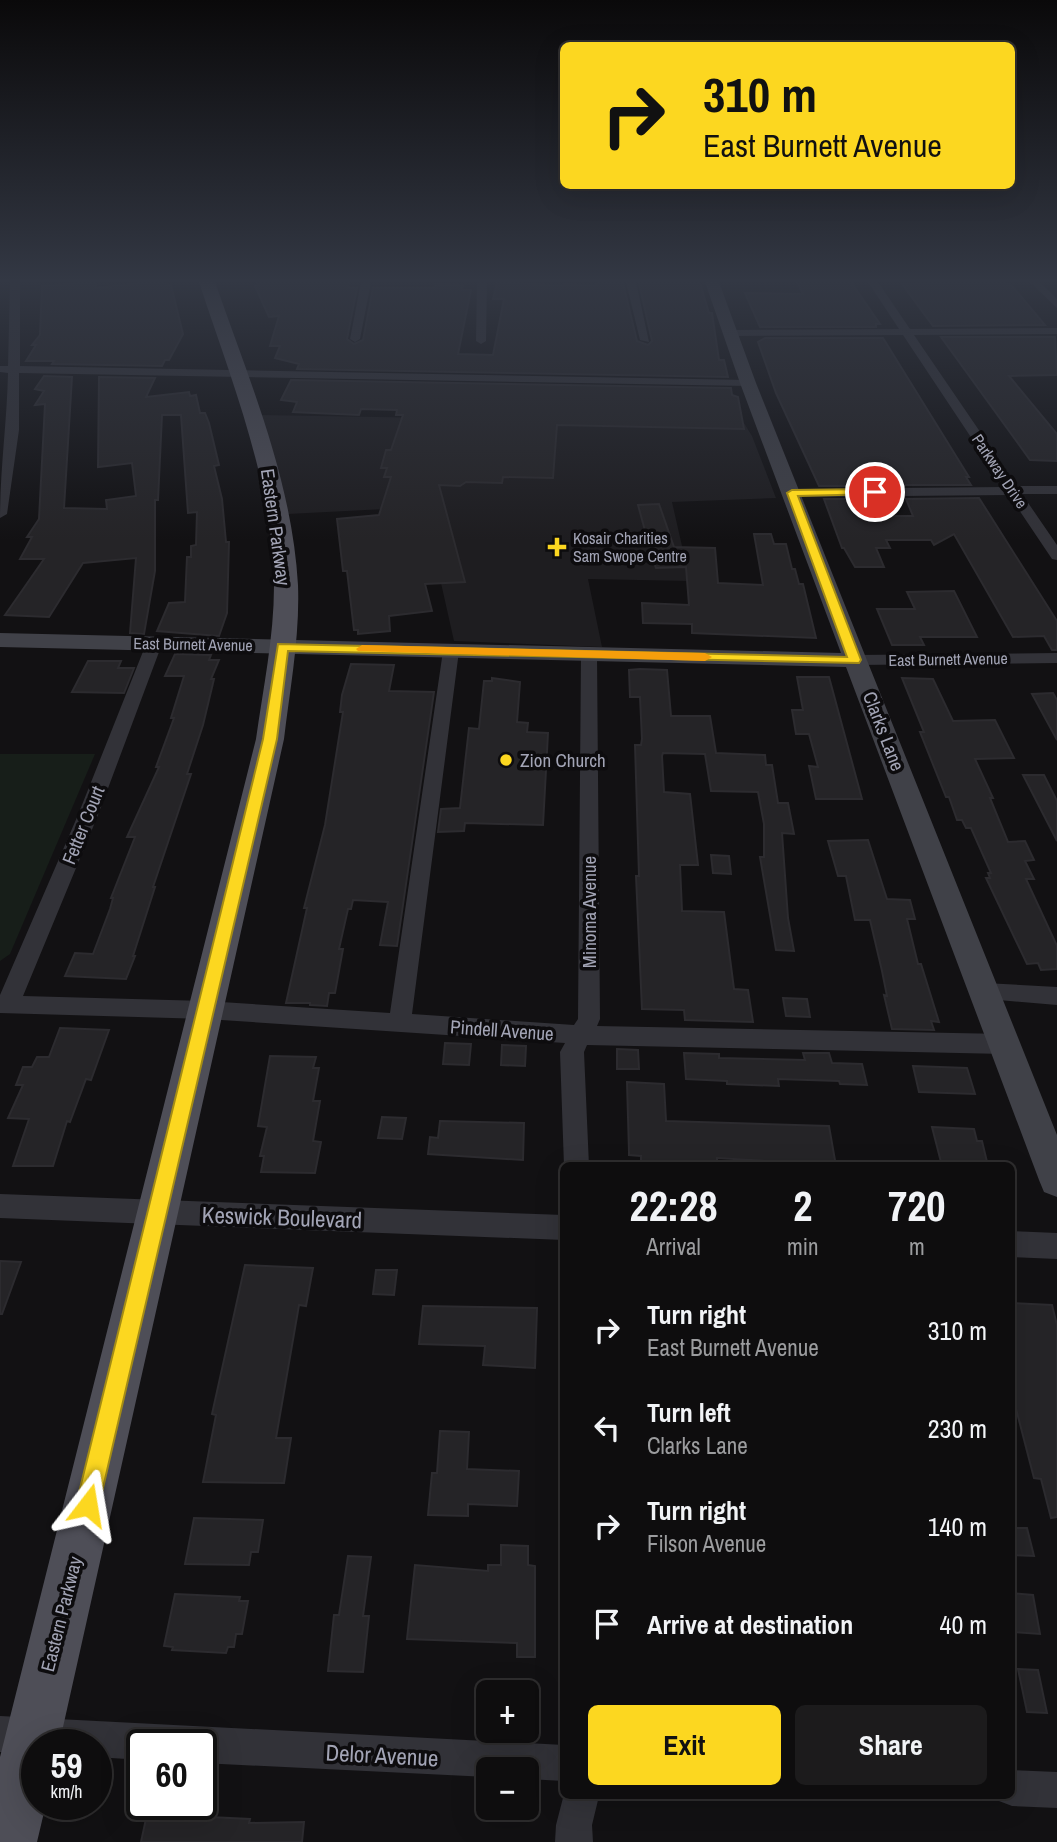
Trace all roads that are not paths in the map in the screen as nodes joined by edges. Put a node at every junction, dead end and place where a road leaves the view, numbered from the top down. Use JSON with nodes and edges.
{"nodes":[{"id":1,"x":235,"y":368,"type":"edge"},
{"id":2,"x":743,"y":368,"type":"edge"},
{"id":3,"x":931,"y":368,"type":"edge"},
{"id":4,"x":0,"y":369,"type":"edge"},
{"id":5,"x":15,"y":369,"type":"junction"},
{"id":6,"x":237,"y":373,"type":"junction"},
{"id":7,"x":748,"y":383,"type":"junction"},
{"id":8,"x":5,"y":454,"type":"edge"},
{"id":9,"x":1013,"y":490,"type":"junction"},
{"id":10,"x":1057,"y":490,"type":"edge"},
{"id":11,"x":792,"y":493,"type":"junction"},
{"id":12,"x":0,"y":514,"type":"edge"},
{"id":13,"x":1057,"y":556,"type":"edge"},
{"id":14,"x":0,"y":640,"type":"edge"},
{"id":15,"x":154,"y":644,"type":"junction"},
{"id":16,"x":282,"y":647,"type":"junction"},
{"id":17,"x":452,"y":651,"type":"junction"},
{"id":18,"x":589,"y":654,"type":"junction"},
{"id":19,"x":1057,"y":658,"type":"edge"},
{"id":20,"x":855,"y":660,"type":"junction"},
{"id":21,"x":984,"y":992,"type":"junction"},
{"id":22,"x":1057,"y":996,"type":"edge"},
{"id":23,"x":4,"y":1004,"type":"edge"},
{"id":24,"x":205,"y":1010,"type":"junction"},
{"id":25,"x":400,"y":1023,"type":"junction"},
{"id":26,"x":581,"y":1035,"type":"junction"},
{"id":27,"x":1005,"y":1044,"type":"junction"},
{"id":28,"x":576,"y":1162,"type":"edge"},
{"id":29,"x":1057,"y":1180,"type":"edge"},
{"id":30,"x":0,"y":1206,"type":"edge"},
{"id":31,"x":157,"y":1212,"type":"junction"},
{"id":32,"x":560,"y":1227,"type":"edge"},
{"id":33,"x":1015,"y":1244,"type":"edge"},
{"id":34,"x":1057,"y":1246,"type":"edge"},
{"id":35,"x":16,"y":1735,"type":"edge"},
{"id":36,"x":126,"y":1741,"type":"edge"},
{"id":37,"x":217,"y":1746,"type":"edge"},
{"id":38,"x":560,"y":1763,"type":"edge"},
{"id":39,"x":1015,"y":1788,"type":"edge"},
{"id":40,"x":1057,"y":1790,"type":"edge"},
{"id":41,"x":580,"y":1799,"type":"edge"},
{"id":42,"x":8,"y":1842,"type":"edge"},
{"id":43,"x":574,"y":1842,"type":"edge"}],
"edges":[{"from":1,"to":6,"type":"main road","name":"Eastern Parkway"},
{"from":2,"to":7,"type":"street","name":"Clarks Lane"},
{"from":3,"to":9,"type":"street","name":"Parkway Drive"},
{"from":4,"to":5,"type":"street"},
{"from":5,"to":6,"type":"street"},
{"from":5,"to":8,"type":"street"},
{"from":6,"to":7,"type":"street"},
{"from":6,"to":16,"type":"main road","name":"Eastern Parkway"},
{"from":7,"to":11,"type":"street","name":"Clarks Lane"},
{"from":8,"to":12,"type":"street"},
{"from":9,"to":10,"type":"street"},
{"from":9,"to":11,"type":"street"},
{"from":9,"to":13,"type":"street","name":"Parkway Drive"},
{"from":11,"to":20,"type":"street","name":"Clarks Lane"},
{"from":14,"to":15,"type":"street","name":"East Burnett Avenue"},
{"from":15,"to":16,"type":"street","name":"East Burnett Avenue"},
{"from":15,"to":23,"type":"street","name":"Fetter Court"},
{"from":16,"to":17,"type":"street","name":"East Burnett Avenue"},
{"from":16,"to":24,"type":"main road","name":"Eastern Parkway"},
{"from":17,"to":18,"type":"street","name":"East Burnett Avenue"},
{"from":17,"to":25,"type":"street"},
{"from":18,"to":20,"type":"street","name":"East Burnett Avenue"},
{"from":18,"to":26,"type":"street","name":"Minoma Avenue"},
{"from":19,"to":20,"type":"street","name":"East Burnett Avenue"},
{"from":20,"to":21,"type":"street","name":"Clarks Lane"},
{"from":21,"to":22,"type":"street"},
{"from":21,"to":27,"type":"street","name":"Clarks Lane"},
{"from":23,"to":24,"type":"street","name":"Pindell Avenue"},
{"from":24,"to":25,"type":"street","name":"Pindell Avenue"},
{"from":24,"to":31,"type":"main road","name":"Eastern Parkway"},
{"from":25,"to":26,"type":"street","name":"Pindell Avenue"},
{"from":26,"to":27,"type":"street","name":"Pindell Avenue"},
{"from":26,"to":28,"type":"street","name":"Minoma Avenue"},
{"from":27,"to":29,"type":"street","name":"Clarks Lane"},
{"from":30,"to":31,"type":"street","name":"Keswick Boulevard"},
{"from":31,"to":32,"type":"street","name":"Keswick Boulevard"},
{"from":31,"to":35,"type":"main road","name":"Eastern Parkway"},
{"from":33,"to":34,"type":"street"},
{"from":35,"to":36,"type":"street","name":"Delor Avenue"},
{"from":35,"to":42,"type":"main road","name":"Eastern Parkway"},
{"from":37,"to":38,"type":"street","name":"Delor Avenue"},
{"from":39,"to":40,"type":"street"},
{"from":41,"to":43,"type":"street"}]}
